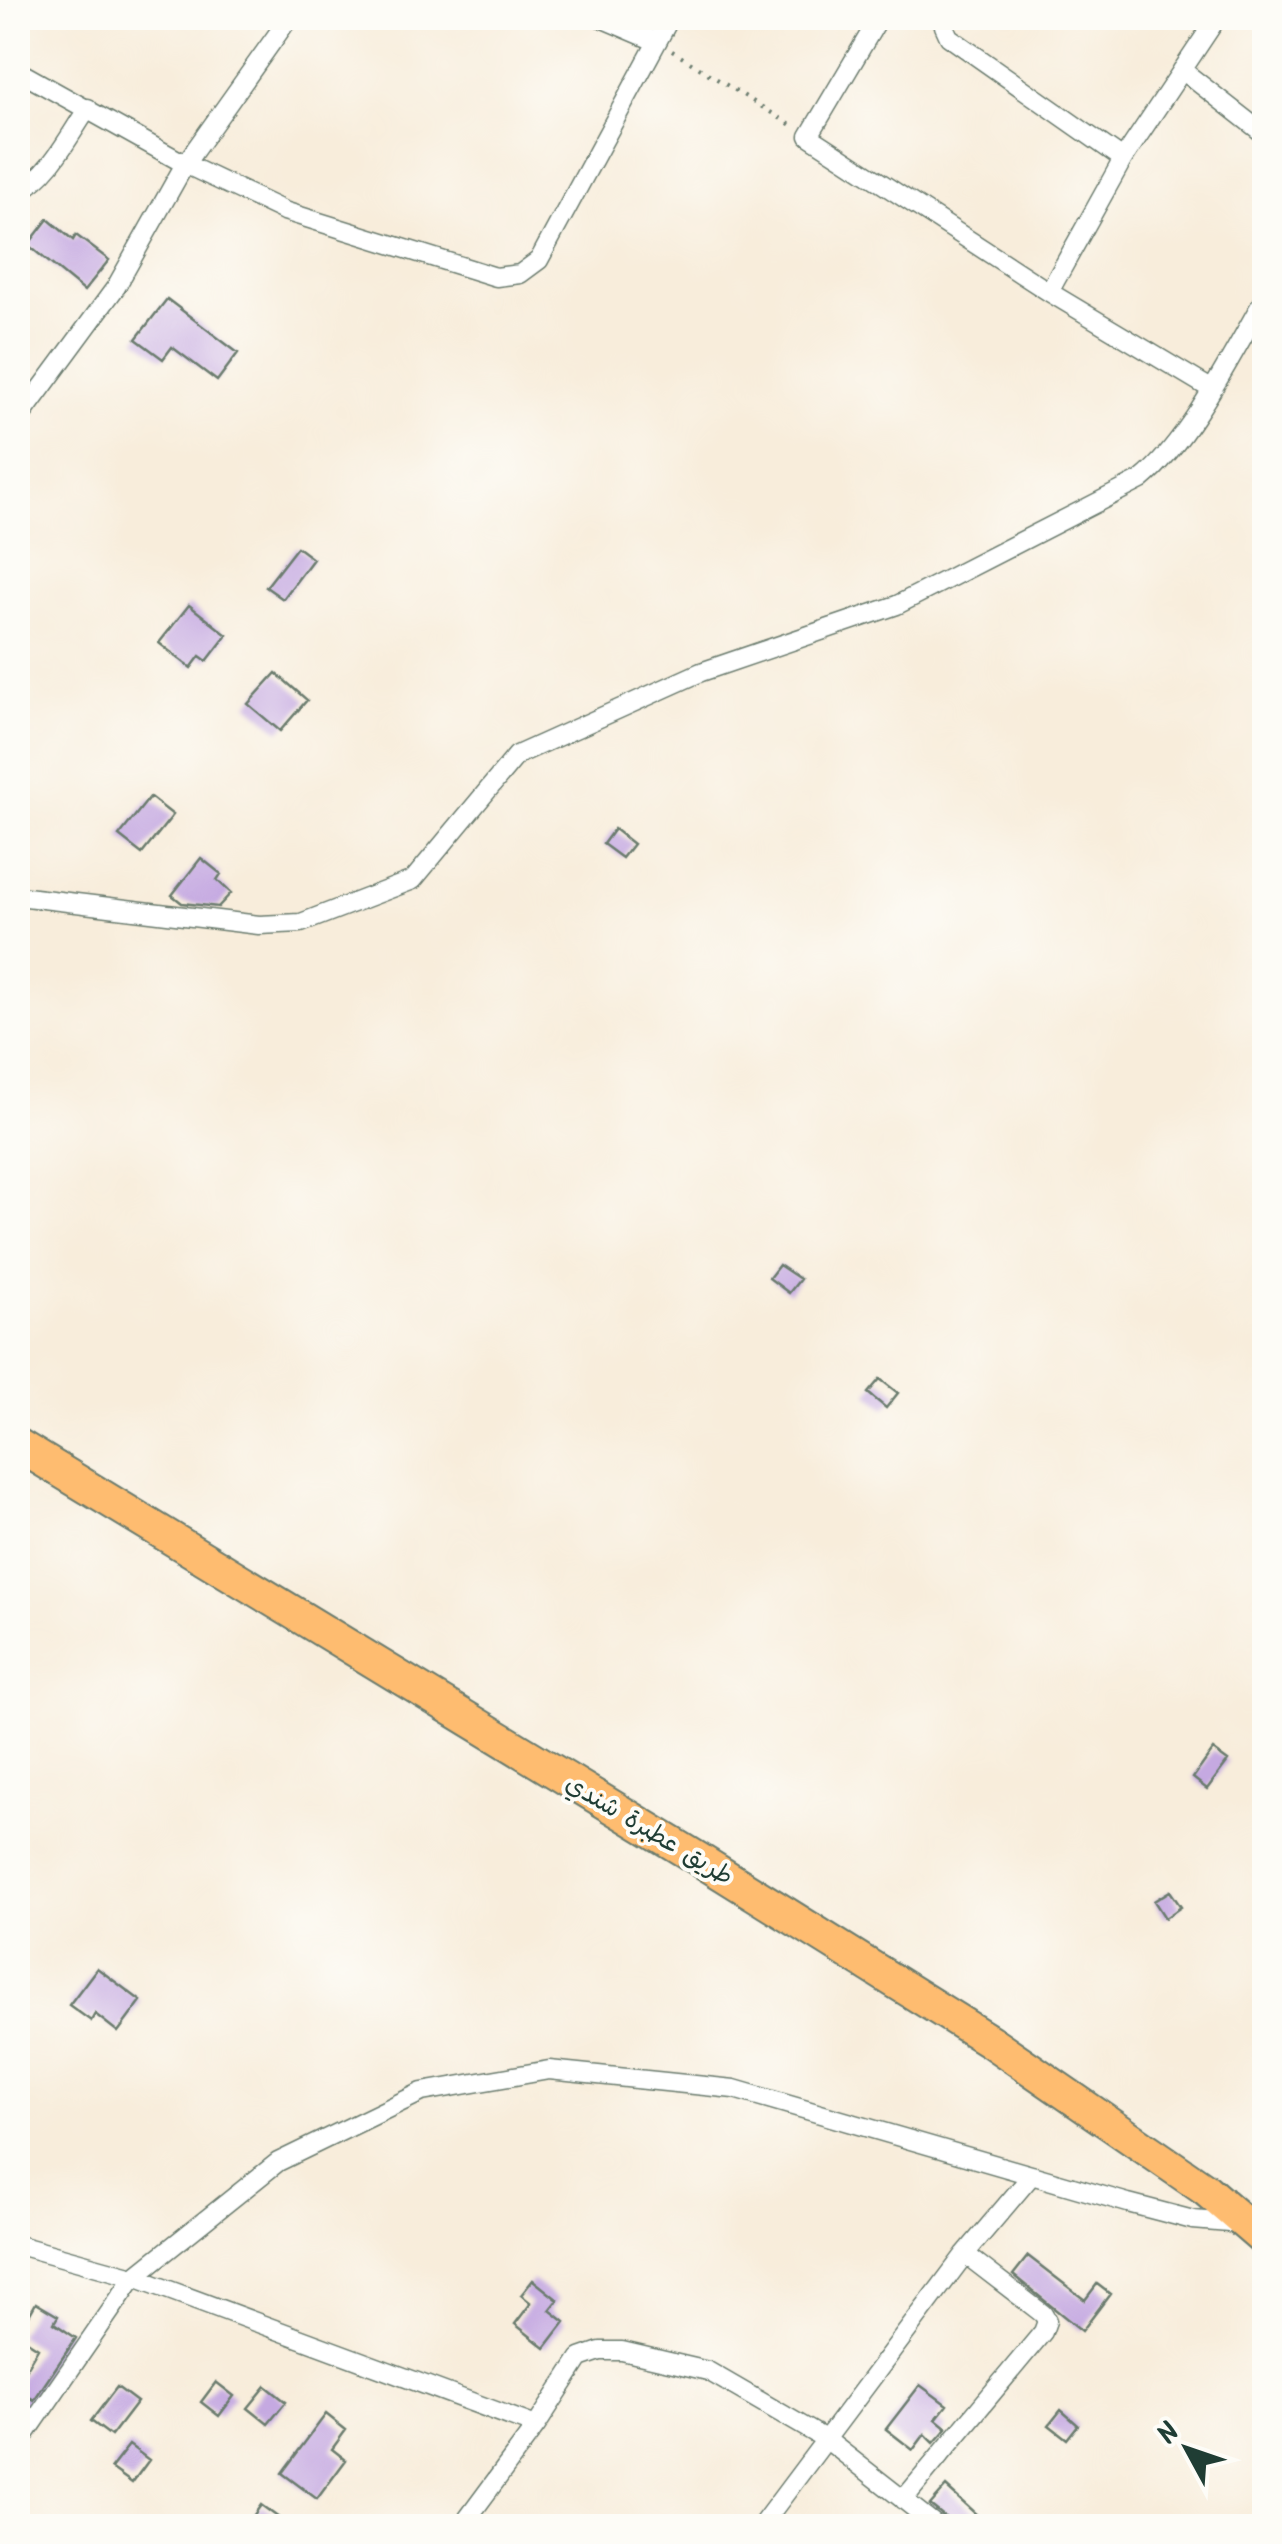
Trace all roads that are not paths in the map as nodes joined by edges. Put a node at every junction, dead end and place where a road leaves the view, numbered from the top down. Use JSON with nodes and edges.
{"nodes":[{"id":1,"x":288,"y":18,"type":"edge"},
{"id":2,"x":600,"y":18,"type":"edge"},
{"id":3,"x":670,"y":18,"type":"edge"},
{"id":4,"x":878,"y":18,"type":"edge"},
{"id":5,"x":946,"y":18,"type":"edge"},
{"id":6,"x":1217,"y":18,"type":"edge"},
{"id":7,"x":655,"y":41,"type":"junction"},
{"id":8,"x":18,"y":70,"type":"edge"},
{"id":9,"x":1182,"y":70,"type":"junction"},
{"id":10,"x":88,"y":108,"type":"junction"},
{"id":11,"x":1264,"y":134,"type":"edge"},
{"id":12,"x":1123,"y":159,"type":"junction"},
{"id":13,"x":185,"y":164,"type":"junction"},
{"id":14,"x":18,"y":192,"type":"edge"},
{"id":15,"x":1049,"y":292,"type":"junction"},
{"id":16,"x":1264,"y":299,"type":"edge"},
{"id":17,"x":1210,"y":390,"type":"junction"},
{"id":18,"x":18,"y":420,"type":"edge"},
{"id":19,"x":18,"y":896,"type":"edge"},
{"id":20,"x":18,"y":1446,"type":"edge"},
{"id":21,"x":1032,"y":2174,"type":"junction"},
{"id":22,"x":1255,"y":2232,"type":"edge"},
{"id":23,"x":18,"y":2245,"type":"edge"},
{"id":24,"x":966,"y":2254,"type":"junction"},
{"id":25,"x":134,"y":2277,"type":"junction"},
{"id":26,"x":536,"y":2426,"type":"junction"},
{"id":27,"x":827,"y":2440,"type":"junction"},
{"id":28,"x":18,"y":2444,"type":"edge"},
{"id":29,"x":904,"y":2500,"type":"junction"},
{"id":30,"x":462,"y":2526,"type":"edge"},
{"id":31,"x":762,"y":2526,"type":"edge"},
{"id":32,"x":937,"y":2526,"type":"edge"}],
"edges":[{"from":1,"to":13,"type":"street"},
{"from":2,"to":7,"type":"street"},
{"from":3,"to":7,"type":"street"},
{"from":4,"to":15,"type":"street"},
{"from":5,"to":12,"type":"street"},
{"from":6,"to":9,"type":"street"},
{"from":7,"to":13,"type":"street"},
{"from":8,"to":10,"type":"street"},
{"from":9,"to":11,"type":"street"},
{"from":9,"to":12,"type":"street"},
{"from":10,"to":13,"type":"street"},
{"from":10,"to":14,"type":"street"},
{"from":12,"to":15,"type":"street"},
{"from":13,"to":18,"type":"street"},
{"from":15,"to":17,"type":"street"},
{"from":16,"to":17,"type":"street"},
{"from":17,"to":19,"type":"street"},
{"from":20,"to":22,"type":"highway","name":"طريق عطبرة شندي"},
{"from":21,"to":22,"type":"street"},
{"from":21,"to":24,"type":"street"},
{"from":21,"to":25,"type":"street"},
{"from":23,"to":25,"type":"street"},
{"from":24,"to":27,"type":"street"},
{"from":24,"to":29,"type":"street"},
{"from":25,"to":26,"type":"street"},
{"from":25,"to":28,"type":"street"},
{"from":26,"to":27,"type":"street"},
{"from":26,"to":30,"type":"street"},
{"from":27,"to":29,"type":"street"},
{"from":27,"to":31,"type":"street"},
{"from":29,"to":32,"type":"street"}]}
